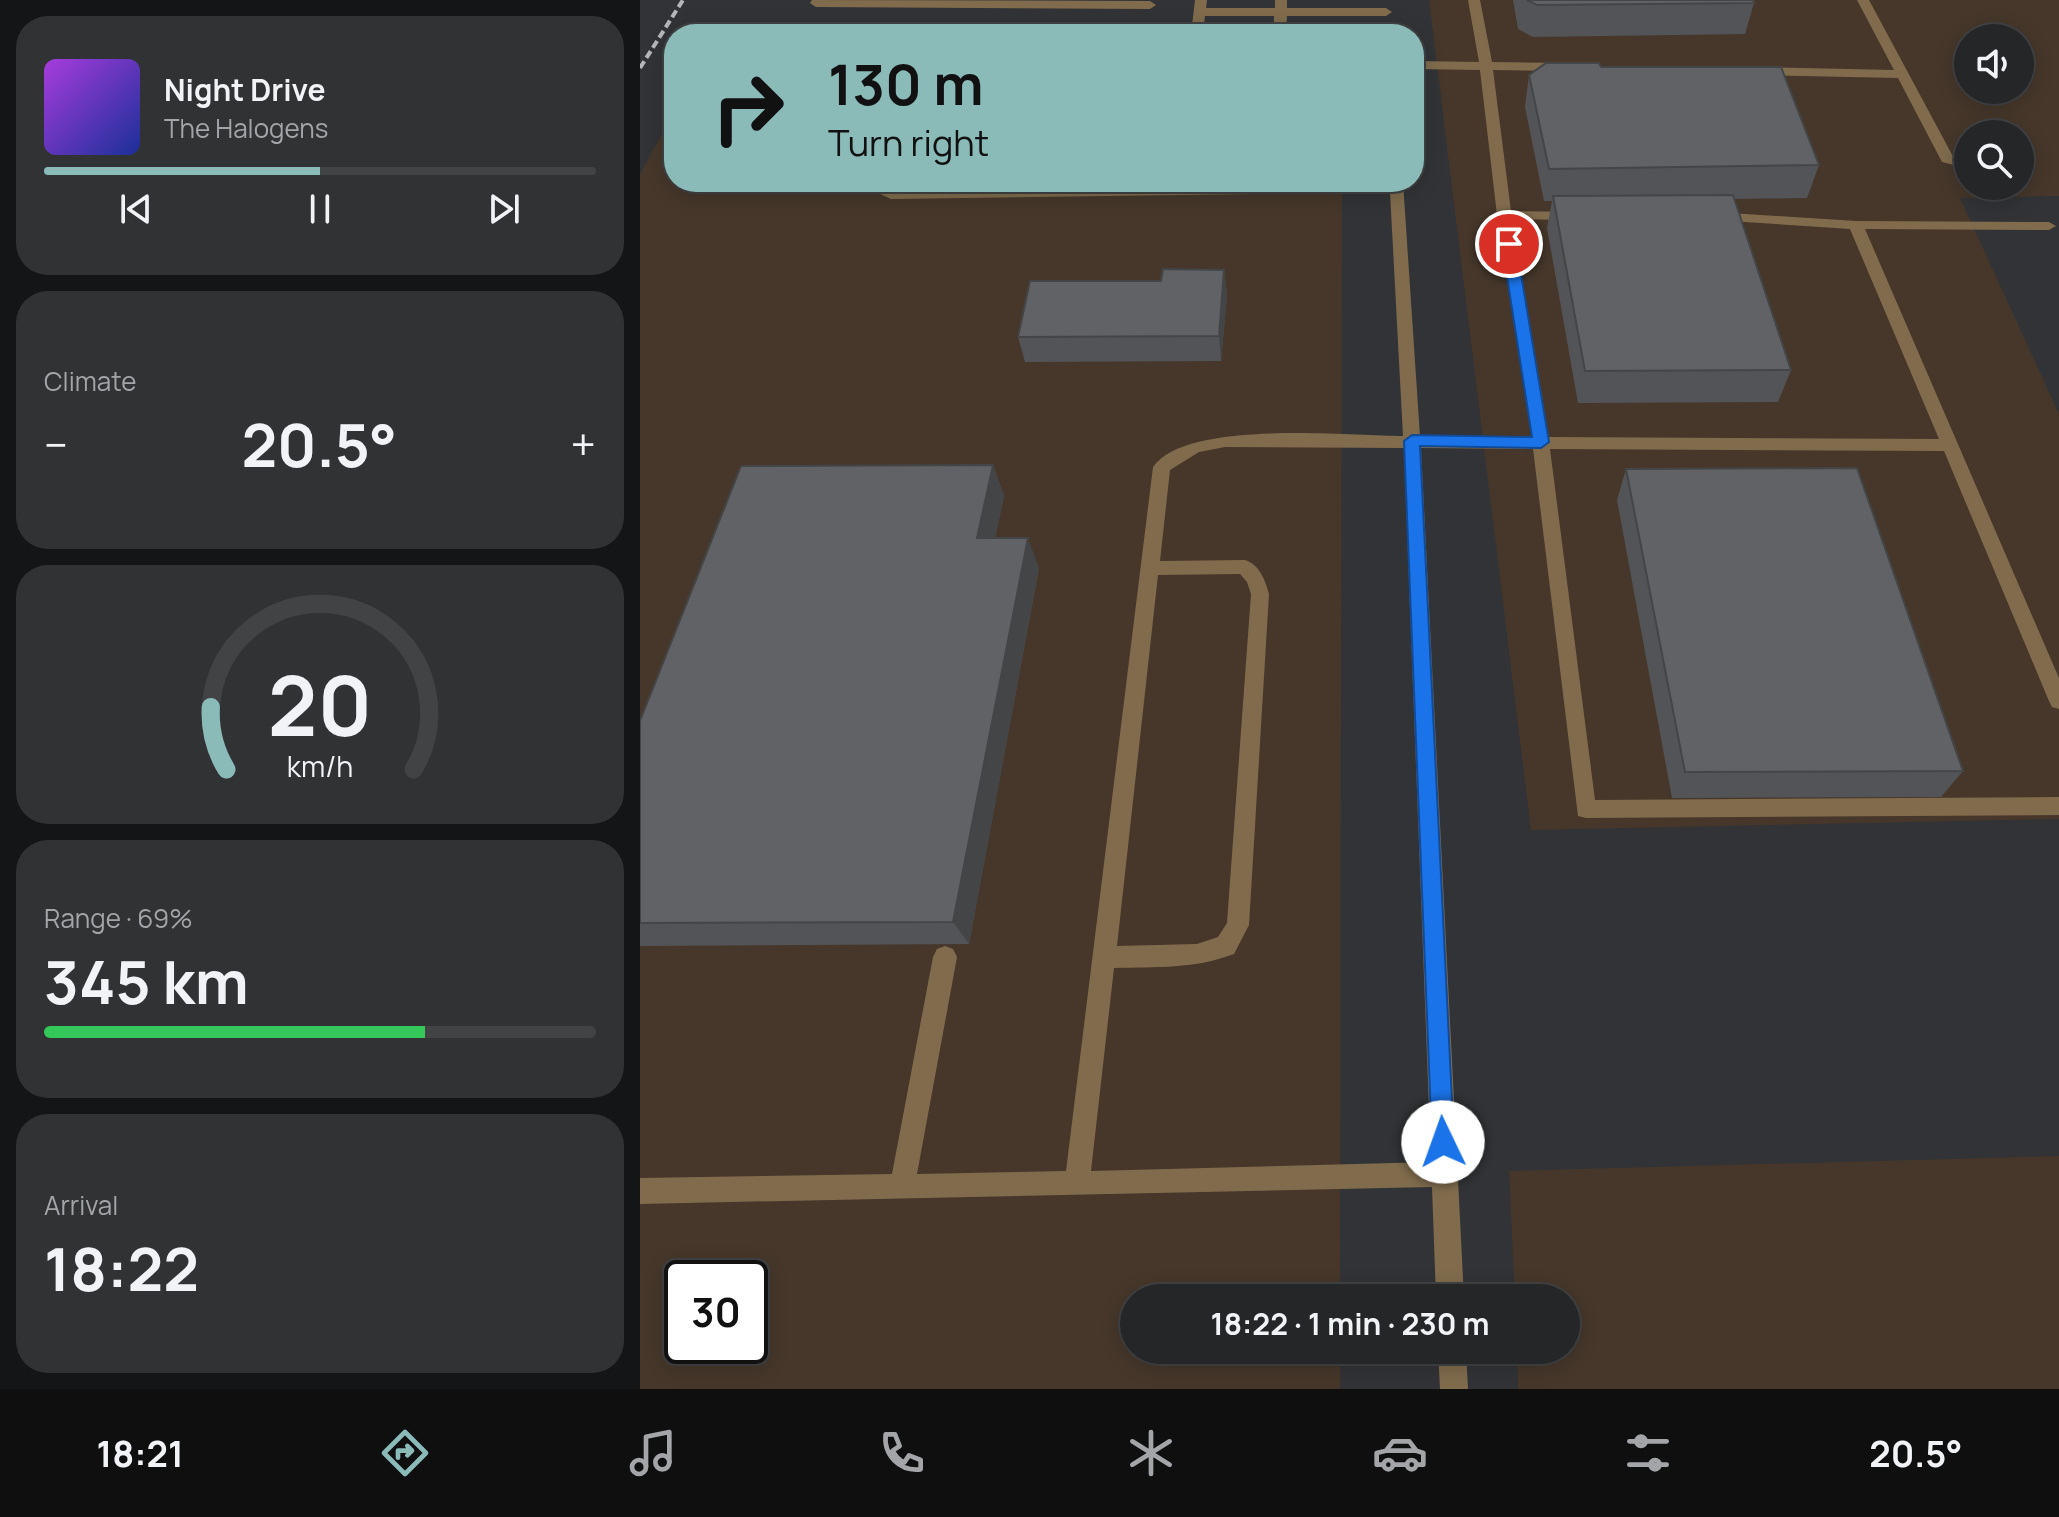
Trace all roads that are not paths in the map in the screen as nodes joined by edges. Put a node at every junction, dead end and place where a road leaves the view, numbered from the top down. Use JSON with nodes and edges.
{"nodes":[{"id":1,"x":818,"y":0,"type":"edge"},
{"id":2,"x":1474,"y":0,"type":"edge"},
{"id":3,"x":1863,"y":0,"type":"edge"},
{"id":4,"x":1150,"y":5,"type":"dead end"},
{"id":5,"x":1200,"y":6,"type":"edge"},
{"id":6,"x":1281,"y":6,"type":"edge"},
{"id":7,"x":1386,"y":12,"type":"edge"},
{"id":8,"x":1424,"y":65,"type":"edge"},
{"id":9,"x":1486,"y":65,"type":"junction"},
{"id":10,"x":1582,"y":67,"type":"edge"},
{"id":11,"x":1742,"y":71,"type":"edge"},
{"id":12,"x":1901,"y":74,"type":"junction"},
{"id":13,"x":1949,"y":162,"type":"dead end"},
{"id":14,"x":884,"y":192,"type":"edge"},
{"id":15,"x":1019,"y":192,"type":"edge"},
{"id":16,"x":1396,"y":192,"type":"edge"},
{"id":17,"x":1504,"y":215,"type":"junction"},
{"id":18,"x":1594,"y":216,"type":"edge"},
{"id":19,"x":1699,"y":216,"type":"edge"},
{"id":20,"x":1856,"y":225,"type":"junction"},
{"id":21,"x":2049,"y":226,"type":"dead end"},
{"id":22,"x":1412,"y":441,"type":"junction"},
{"id":23,"x":1541,"y":442,"type":"junction"},
{"id":24,"x":1950,"y":445,"type":"junction"},
{"id":25,"x":1150,"y":568,"type":"junction"},
{"id":26,"x":2059,"y":701,"type":"edge"},
{"id":27,"x":2059,"y":806,"type":"edge"},
{"id":28,"x":945,"y":957,"type":"edge"},
{"id":29,"x":1104,"y":957,"type":"junction"},
{"id":30,"x":1444,"y":1174,"type":"junction"},
{"id":31,"x":1077,"y":1184,"type":"junction"},
{"id":32,"x":902,"y":1187,"type":"junction"},
{"id":33,"x":640,"y":1191,"type":"edge"},
{"id":34,"x":1449,"y":1284,"type":"edge"},
{"id":35,"x":1453,"y":1364,"type":"edge"},
{"id":36,"x":1454,"y":1389,"type":"edge"}],
"edges":[{"from":1,"to":4,"type":"street"},
{"from":2,"to":9,"type":"street"},
{"from":3,"to":12,"type":"street"},
{"from":5,"to":6,"type":"street"},
{"from":6,"to":7,"type":"street"},
{"from":8,"to":9,"type":"street"},
{"from":9,"to":10,"type":"street"},
{"from":9,"to":17,"type":"street"},
{"from":11,"to":12,"type":"street"},
{"from":12,"to":13,"type":"street"},
{"from":14,"to":15,"type":"street"},
{"from":16,"to":22,"type":"street"},
{"from":17,"to":18,"type":"street"},
{"from":17,"to":23,"type":"street"},
{"from":19,"to":20,"type":"street"},
{"from":20,"to":21,"type":"street"},
{"from":20,"to":24,"type":"street"},
{"from":22,"to":23,"type":"street"},
{"from":22,"to":25,"type":"street"},
{"from":22,"to":30,"type":"street"},
{"from":23,"to":24,"type":"street"},
{"from":23,"to":27,"type":"street"},
{"from":24,"to":26,"type":"street"},
{"from":25,"to":29,"type":"street"},
{"from":25,"to":29,"type":"street"},
{"from":28,"to":32,"type":"street"},
{"from":29,"to":31,"type":"street"},
{"from":30,"to":31,"type":"street"},
{"from":30,"to":34,"type":"street"},
{"from":31,"to":32,"type":"street"},
{"from":32,"to":33,"type":"street"},
{"from":35,"to":36,"type":"street"}]}
